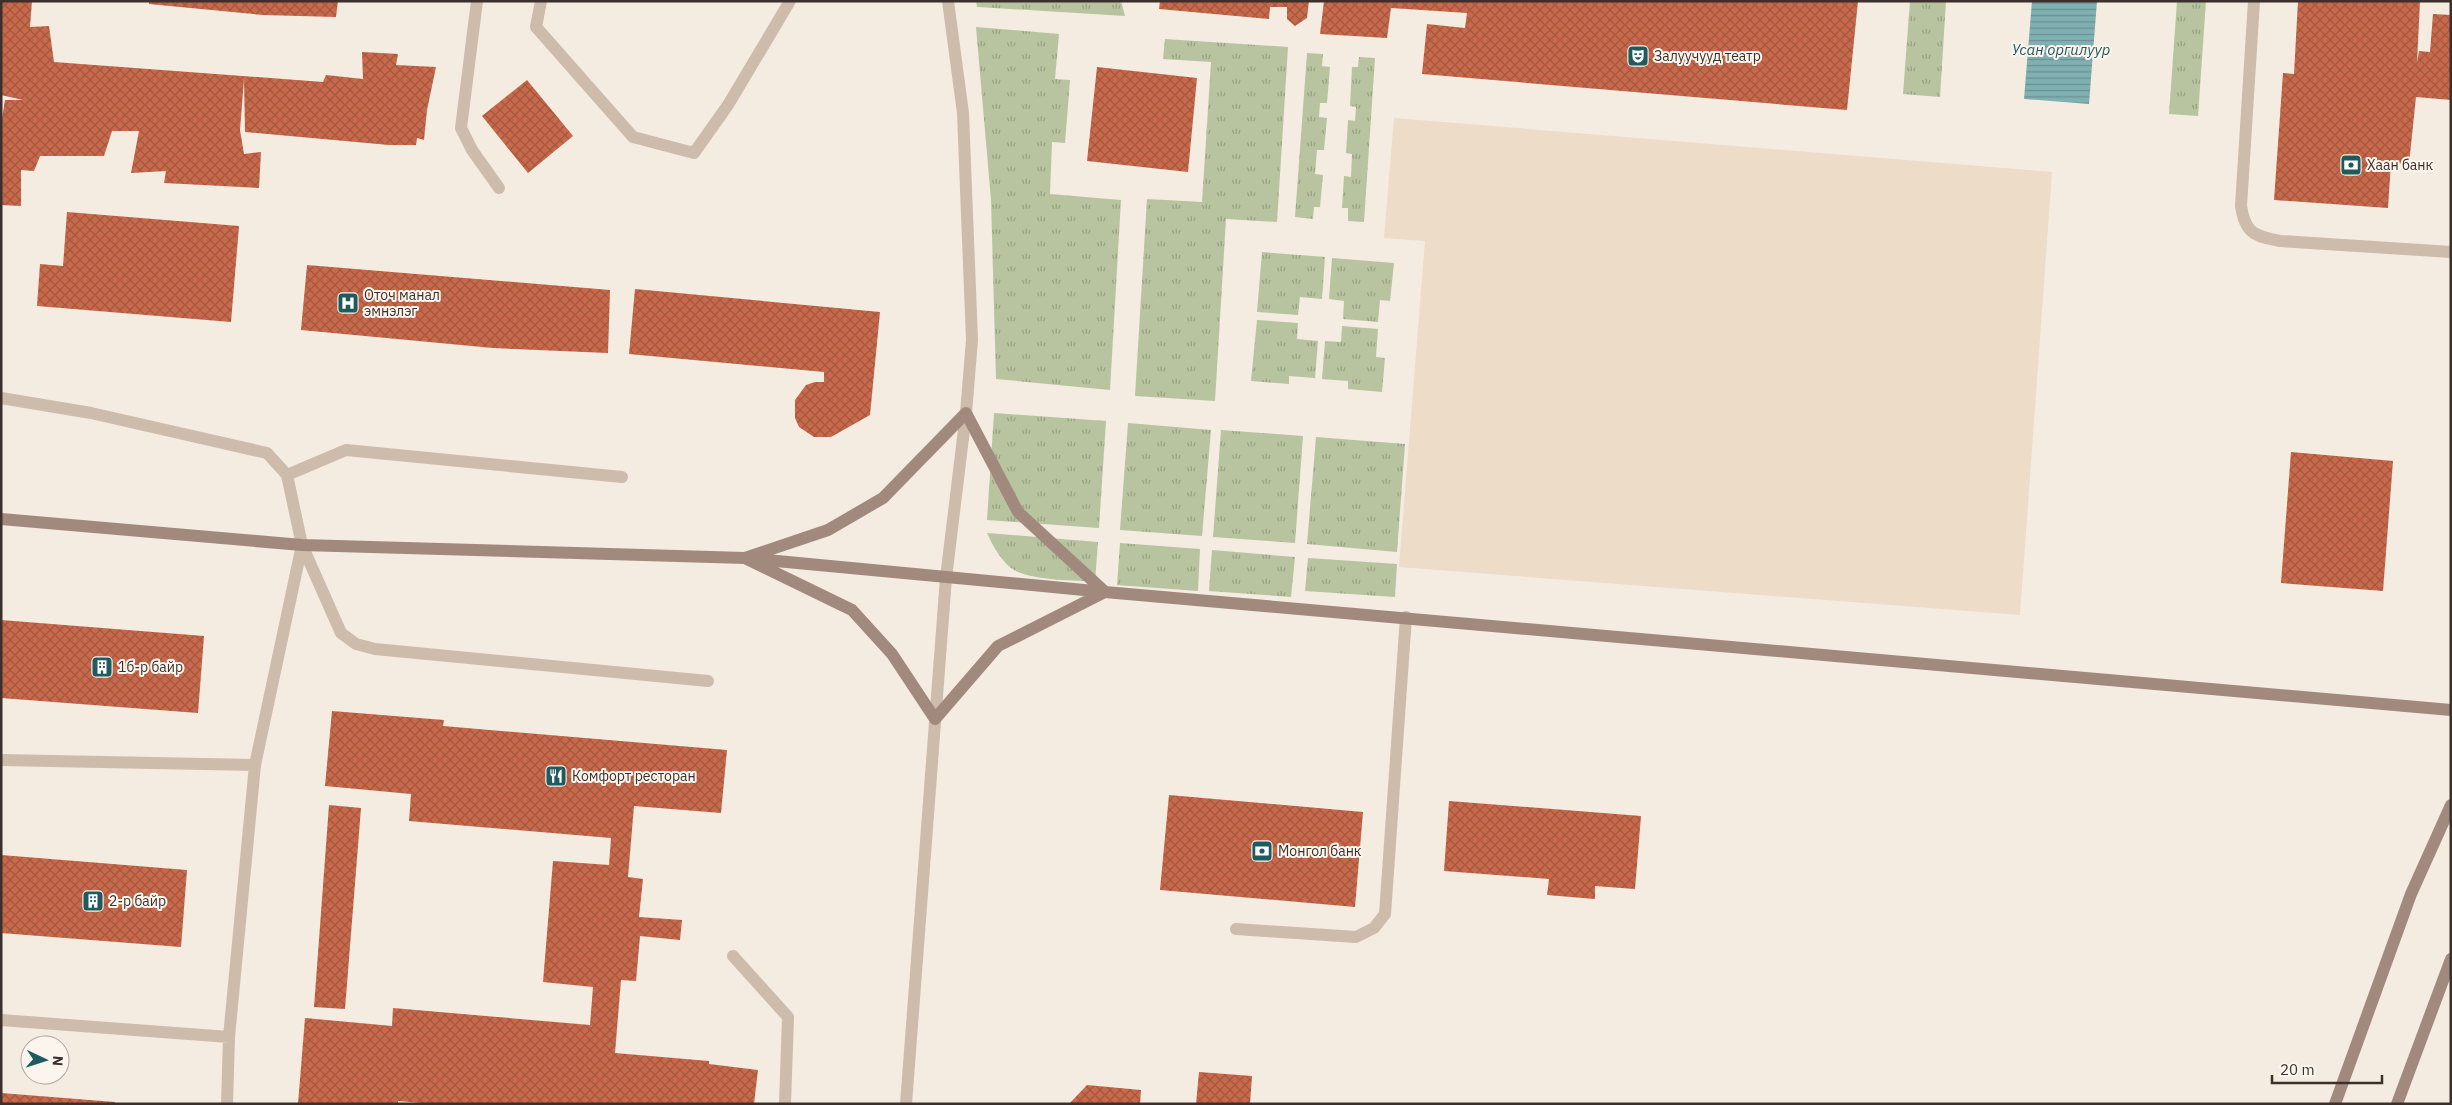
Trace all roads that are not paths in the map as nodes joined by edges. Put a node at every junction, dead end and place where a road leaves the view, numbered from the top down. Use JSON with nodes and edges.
{"nodes":[{"id":1,"x":477,"y":1,"type":"edge"},
{"id":2,"x":541,"y":1,"type":"edge"},
{"id":3,"x":790,"y":1,"type":"edge"},
{"id":4,"x":948,"y":1,"type":"edge"},
{"id":5,"x":2254,"y":1,"type":"edge"},
{"id":6,"x":499,"y":188,"type":"dead end"},
{"id":7,"x":2451,"y":252,"type":"edge"},
{"id":8,"x":1,"y":398,"type":"edge"},
{"id":9,"x":966,"y":413,"type":"junction"},
{"id":10,"x":287,"y":475,"type":"junction"},
{"id":11,"x":622,"y":477,"type":"dead end"},
{"id":12,"x":1,"y":520,"type":"edge"},
{"id":13,"x":302,"y":545,"type":"junction"},
{"id":14,"x":745,"y":558,"type":"junction"},
{"id":15,"x":946,"y":578,"type":"junction"},
{"id":16,"x":1105,"y":592,"type":"junction"},
{"id":17,"x":1406,"y":617,"type":"junction"},
{"id":18,"x":708,"y":681,"type":"dead end"},
{"id":19,"x":2451,"y":710,"type":"edge"},
{"id":20,"x":935,"y":719,"type":"junction"},
{"id":21,"x":1,"y":760,"type":"edge"},
{"id":22,"x":255,"y":765,"type":"junction"},
{"id":23,"x":2451,"y":805,"type":"edge"},
{"id":24,"x":1236,"y":929,"type":"dead end"},
{"id":25,"x":733,"y":956,"type":"dead end"},
{"id":26,"x":2451,"y":959,"type":"edge"},
{"id":27,"x":1,"y":1020,"type":"edge"},
{"id":28,"x":229,"y":1037,"type":"junction"},
{"id":29,"x":227,"y":1104,"type":"edge"},
{"id":30,"x":785,"y":1104,"type":"edge"},
{"id":31,"x":906,"y":1104,"type":"edge"},
{"id":32,"x":2335,"y":1104,"type":"edge"},
{"id":33,"x":2397,"y":1104,"type":"edge"}],
"edges":[{"from":1,"to":6,"type":"street"},
{"from":2,"to":3,"type":"street"},
{"from":4,"to":9,"type":"street"},
{"from":5,"to":7,"type":"street"},
{"from":8,"to":10,"type":"street"},
{"from":9,"to":14,"type":"main road"},
{"from":9,"to":15,"type":"street"},
{"from":9,"to":16,"type":"main road"},
{"from":10,"to":11,"type":"street"},
{"from":10,"to":13,"type":"street"},
{"from":12,"to":13,"type":"main road"},
{"from":13,"to":14,"type":"main road"},
{"from":13,"to":18,"type":"street"},
{"from":13,"to":22,"type":"street"},
{"from":14,"to":15,"type":"main road"},
{"from":14,"to":20,"type":"main road"},
{"from":15,"to":16,"type":"main road"},
{"from":15,"to":20,"type":"street"},
{"from":16,"to":17,"type":"main road"},
{"from":16,"to":20,"type":"main road"},
{"from":17,"to":19,"type":"main road"},
{"from":17,"to":24,"type":"street"},
{"from":20,"to":31,"type":"street"},
{"from":21,"to":22,"type":"street"},
{"from":22,"to":28,"type":"street"},
{"from":23,"to":32,"type":"main road"},
{"from":25,"to":30,"type":"street"},
{"from":26,"to":33,"type":"main road"},
{"from":27,"to":28,"type":"street"},
{"from":28,"to":29,"type":"street"}]}
